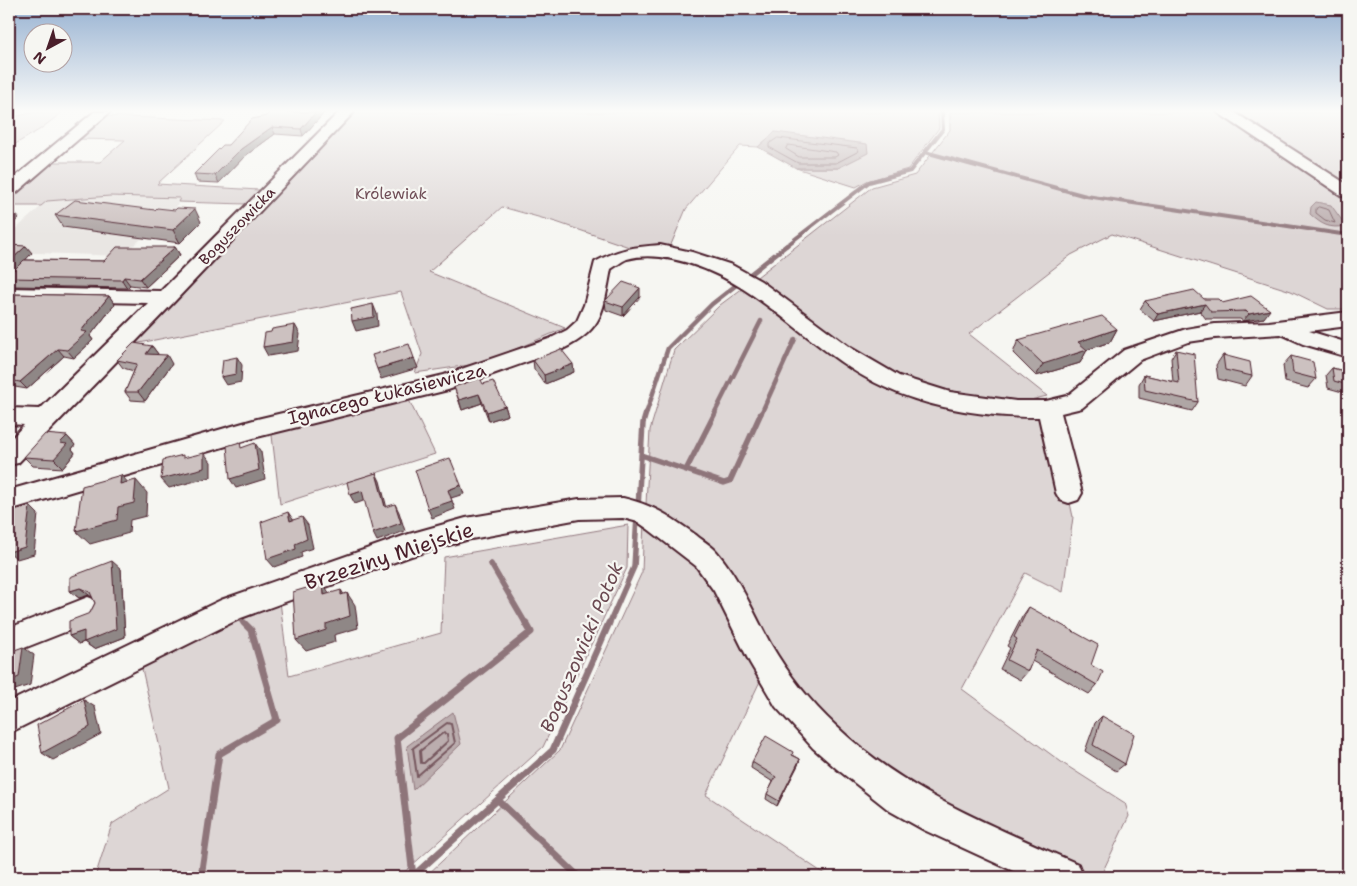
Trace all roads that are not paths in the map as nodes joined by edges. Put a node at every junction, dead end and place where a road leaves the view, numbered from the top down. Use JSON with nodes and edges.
{"nodes":[{"id":1,"x":53,"y":153,"type":"edge"},
{"id":2,"x":307,"y":153,"type":"edge"},
{"id":3,"x":1288,"y":153,"type":"edge"},
{"id":4,"x":9,"y":190,"type":"edge"},
{"id":5,"x":1348,"y":192,"type":"edge"},
{"id":6,"x":9,"y":294,"type":"edge"},
{"id":7,"x":168,"y":297,"type":"junction"},
{"id":8,"x":1348,"y":319,"type":"edge"},
{"id":9,"x":1283,"y":327,"type":"junction"},
{"id":10,"x":1348,"y":350,"type":"edge"},
{"id":11,"x":1050,"y":408,"type":"junction"},
{"id":12,"x":9,"y":416,"type":"edge"},
{"id":13,"x":46,"y":418,"type":"junction"},
{"id":14,"x":9,"y":456,"type":"edge"},
{"id":15,"x":1069,"y":492,"type":"dead end"},
{"id":16,"x":9,"y":500,"type":"edge"},
{"id":17,"x":88,"y":610,"type":"dead end"},
{"id":18,"x":9,"y":641,"type":"edge"},
{"id":19,"x":9,"y":718,"type":"edge"},
{"id":20,"x":1065,"y":877,"type":"edge"}],
"edges":[{"from":1,"to":4,"type":"street"},
{"from":2,"to":7,"type":"street","name":"Boguszowicka"},
{"from":3,"to":5,"type":"street"},
{"from":6,"to":7,"type":"street"},
{"from":7,"to":13,"type":"street","name":"Boguszowicka"},
{"from":8,"to":9,"type":"street","name":"Ignacego Łukasiewicza"},
{"from":9,"to":10,"type":"street","name":"Ignacego Łukasiewicza"},
{"from":9,"to":11,"type":"street","name":"Ignacego Łukasiewicza"},
{"from":11,"to":15,"type":"street"},
{"from":11,"to":16,"type":"street","name":"Ignacego Łukasiewicza"},
{"from":12,"to":13,"type":"street"},
{"from":13,"to":14,"type":"street","name":"Boguszowicka"},
{"from":17,"to":18,"type":"street"},
{"from":19,"to":20,"type":"street","name":"Brzeziny Miejskie"}]}
